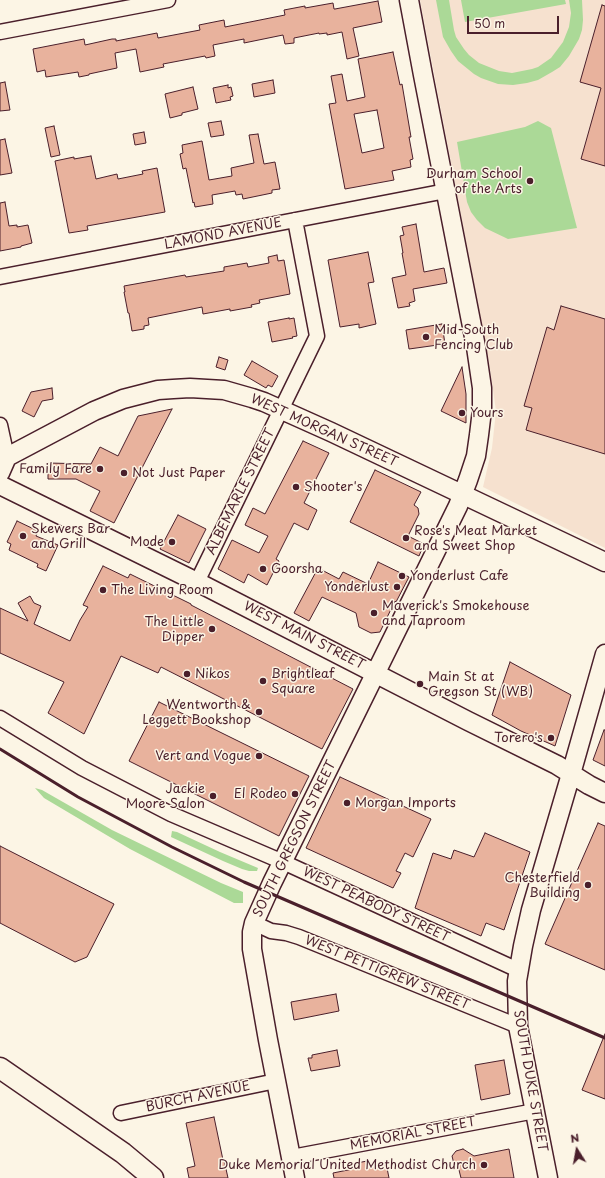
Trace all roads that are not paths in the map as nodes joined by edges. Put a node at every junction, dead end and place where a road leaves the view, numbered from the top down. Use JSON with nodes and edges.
{"nodes":[{"id":1,"x":168,"y":0,"type":"edge"},
{"id":2,"x":409,"y":0,"type":"edge"},
{"id":3,"x":0,"y":32,"type":"edge"},
{"id":4,"x":446,"y":191,"type":"junction"},
{"id":5,"x":295,"y":220,"type":"junction"},
{"id":6,"x":0,"y":278,"type":"edge"},
{"id":7,"x":282,"y":410,"type":"junction"},
{"id":8,"x":0,"y":425,"type":"edge"},
{"id":9,"x":3,"y":465,"type":"edge"},
{"id":10,"x":0,"y":485,"type":"edge"},
{"id":11,"x":463,"y":494,"type":"junction"},
{"id":12,"x":605,"y":562,"type":"edge"},
{"id":13,"x":197,"y":582,"type":"junction"},
{"id":14,"x":605,"y":654,"type":"edge"},
{"id":15,"x":376,"y":674,"type":"junction"},
{"id":16,"x":0,"y":718,"type":"edge"},
{"id":17,"x":571,"y":774,"type":"junction"},
{"id":18,"x":605,"y":793,"type":"edge"},
{"id":19,"x":283,"y":862,"type":"junction"},
{"id":20,"x":254,"y":923,"type":"junction"},
{"id":21,"x":518,"y":970,"type":"junction"},
{"id":22,"x":518,"y":1026,"type":"junction"},
{"id":23,"x":0,"y":1068,"type":"edge"},
{"id":24,"x":276,"y":1081,"type":"junction"},
{"id":25,"x":535,"y":1111,"type":"junction"},
{"id":26,"x":121,"y":1113,"type":"dead end"},
{"id":27,"x":292,"y":1157,"type":"junction"},
{"id":28,"x":153,"y":1178,"type":"edge"},
{"id":29,"x":296,"y":1178,"type":"edge"},
{"id":30,"x":548,"y":1178,"type":"edge"}],
"edges":[{"from":1,"to":3,"type":"street"},
{"from":2,"to":4,"type":"main road","name":"SOUTH GREGSON STREET"},
{"from":4,"to":5,"type":"street","name":"LAMOND AVENUE"},
{"from":4,"to":11,"type":"main road","name":"SOUTH GREGSON STREET"},
{"from":5,"to":6,"type":"street","name":"LAMOND AVENUE"},
{"from":5,"to":7,"type":"street","name":"ALBEMARLE STREET"},
{"from":7,"to":9,"type":"main road","name":"WEST MORGAN STREET"},
{"from":7,"to":11,"type":"main road","name":"WEST MORGAN STREET"},
{"from":7,"to":13,"type":"street","name":"ALBEMARLE STREET"},
{"from":8,"to":9,"type":"street"},
{"from":10,"to":13,"type":"main road","name":"WEST MAIN STREET"},
{"from":11,"to":12,"type":"main road","name":"WEST MORGAN STREET"},
{"from":11,"to":15,"type":"main road","name":"SOUTH GREGSON STREET"},
{"from":13,"to":15,"type":"main road","name":"WEST MAIN STREET"},
{"from":14,"to":17,"type":"main road","name":"SOUTH DUKE STREET"},
{"from":15,"to":17,"type":"main road","name":"WEST MAIN STREET"},
{"from":15,"to":19,"type":"main road","name":"SOUTH GREGSON STREET"},
{"from":16,"to":19,"type":"street","name":"WEST PEABODY STREET"},
{"from":17,"to":18,"type":"main road","name":"WEST MAIN STREET"},
{"from":17,"to":21,"type":"main road","name":"SOUTH DUKE STREET"},
{"from":19,"to":20,"type":"main road","name":"SOUTH GREGSON STREET"},
{"from":19,"to":21,"type":"street","name":"WEST PEABODY STREET"},
{"from":20,"to":22,"type":"street","name":"WEST PETTIGREW STREET"},
{"from":20,"to":24,"type":"main road","name":"SOUTH GREGSON STREET"},
{"from":21,"to":22,"type":"main road","name":"SOUTH DUKE STREET"},
{"from":22,"to":25,"type":"main road","name":"SOUTH DUKE STREET"},
{"from":23,"to":28,"type":"highway"},
{"from":24,"to":26,"type":"street","name":"BURCH AVENUE"},
{"from":24,"to":27,"type":"main road","name":"SOUTH GREGSON STREET"},
{"from":25,"to":27,"type":"street","name":"MEMORIAL STREET"},
{"from":25,"to":30,"type":"main road","name":"SOUTH DUKE STREET"},
{"from":27,"to":29,"type":"main road","name":"SOUTH GREGSON STREET"}]}
